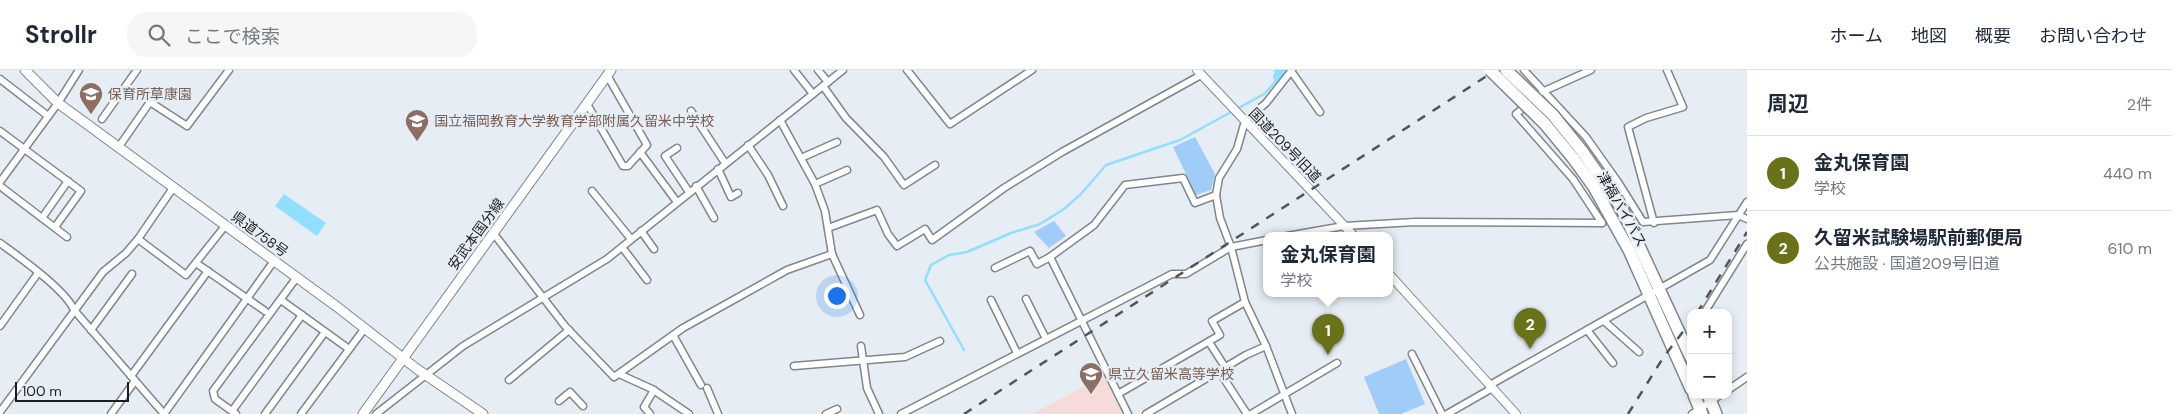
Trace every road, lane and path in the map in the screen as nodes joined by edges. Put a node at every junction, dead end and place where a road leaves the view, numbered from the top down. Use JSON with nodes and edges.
{"nodes":[{"id":1,"x":25,"y":70,"type":"edge"},
{"id":2,"x":79,"y":70,"type":"edge"},
{"id":3,"x":137,"y":70,"type":"edge"},
{"id":4,"x":229,"y":70,"type":"edge"},
{"id":5,"x":794,"y":70,"type":"edge"},
{"id":6,"x":818,"y":70,"type":"edge"},
{"id":7,"x":843,"y":70,"type":"edge"},
{"id":8,"x":907,"y":70,"type":"edge"},
{"id":9,"x":1032,"y":70,"type":"edge"},
{"id":10,"x":1292,"y":70,"type":"edge"},
{"id":11,"x":1490,"y":70,"type":"edge"},
{"id":12,"x":1506,"y":70,"type":"edge"},
{"id":13,"x":1524,"y":70,"type":"edge"},
{"id":14,"x":1591,"y":70,"type":"edge"},
{"id":15,"x":1667,"y":70,"type":"edge"},
{"id":16,"x":1199,"y":72,"type":"edge"},
{"id":17,"x":609,"y":73,"type":"edge"},
{"id":18,"x":0,"y":79,"type":"edge"},
{"id":19,"x":826,"y":84,"type":"junction"},
{"id":20,"x":1544,"y":90,"type":"junction"},
{"id":21,"x":813,"y":94,"type":"junction"},
{"id":22,"x":58,"y":103,"type":"junction"},
{"id":23,"x":587,"y":104,"type":"junction"},
{"id":24,"x":691,"y":111,"type":"dead end"},
{"id":25,"x":1320,"y":112,"type":"dead end"},
{"id":26,"x":48,"y":116,"type":"junction"},
{"id":27,"x":102,"y":119,"type":"dead end"},
{"id":28,"x":780,"y":120,"type":"junction"},
{"id":29,"x":1245,"y":121,"type":"junction"},
{"id":30,"x":0,"y":131,"type":"edge"},
{"id":31,"x":837,"y":142,"type":"dead end"},
{"id":32,"x":748,"y":145,"type":"junction"},
{"id":33,"x":24,"y":148,"type":"junction"},
{"id":34,"x":118,"y":148,"type":"junction"},
{"id":35,"x":677,"y":148,"type":"dead end"},
{"id":36,"x":640,"y":152,"type":"junction"},
{"id":37,"x":1578,"y":155,"type":"junction"},
{"id":38,"x":801,"y":158,"type":"junction"},
{"id":39,"x":725,"y":163,"type":"junction"},
{"id":40,"x":935,"y":165,"type":"dead end"},
{"id":41,"x":718,"y":169,"type":"junction"},
{"id":42,"x":847,"y":170,"type":"dead end"},
{"id":43,"x":68,"y":181,"type":"junction"},
{"id":44,"x":0,"y":184,"type":"edge"},
{"id":45,"x":815,"y":184,"type":"junction"},
{"id":46,"x":696,"y":186,"type":"junction"},
{"id":47,"x":173,"y":188,"type":"junction"},
{"id":48,"x":592,"y":191,"type":"dead end"},
{"id":49,"x":689,"y":192,"type":"junction"},
{"id":50,"x":738,"y":193,"type":"dead end"},
{"id":51,"x":1216,"y":195,"type":"junction"},
{"id":52,"x":677,"y":202,"type":"junction"},
{"id":53,"x":1747,"y":202,"type":"edge"},
{"id":54,"x":783,"y":206,"type":"dead end"},
{"id":55,"x":1738,"y":215,"type":"junction"},
{"id":56,"x":42,"y":218,"type":"junction"},
{"id":57,"x":714,"y":218,"type":"dead end"},
{"id":58,"x":1747,"y":219,"type":"edge"},
{"id":59,"x":1654,"y":222,"type":"junction"},
{"id":60,"x":225,"y":226,"type":"junction"},
{"id":61,"x":1344,"y":226,"type":"junction"},
{"id":62,"x":55,"y":227,"type":"junction"},
{"id":63,"x":828,"y":228,"type":"junction"},
{"id":64,"x":641,"y":231,"type":"junction"},
{"id":65,"x":1310,"y":232,"type":"edge"},
{"id":66,"x":1350,"y":232,"type":"edge"},
{"id":67,"x":494,"y":234,"type":"junction"},
{"id":68,"x":67,"y":236,"type":"dead end"},
{"id":69,"x":138,"y":239,"type":"junction"},
{"id":70,"x":631,"y":239,"type":"junction"},
{"id":71,"x":1263,"y":241,"type":"edge"},
{"id":72,"x":0,"y":243,"type":"edge"},
{"id":73,"x":1747,"y":244,"type":"edge"},
{"id":74,"x":622,"y":246,"type":"junction"},
{"id":75,"x":1231,"y":246,"type":"junction"},
{"id":76,"x":654,"y":249,"type":"dead end"},
{"id":77,"x":832,"y":254,"type":"junction"},
{"id":78,"x":1050,"y":257,"type":"junction"},
{"id":79,"x":274,"y":261,"type":"junction"},
{"id":80,"x":196,"y":263,"type":"junction"},
{"id":81,"x":995,"y":268,"type":"dead end"},
{"id":82,"x":208,"y":271,"type":"junction"},
{"id":83,"x":38,"y":273,"type":"junction"},
{"id":84,"x":132,"y":274,"type":"dead end"},
{"id":85,"x":297,"y":277,"type":"junction"},
{"id":86,"x":1393,"y":278,"type":"edge"},
{"id":87,"x":647,"y":280,"type":"dead end"},
{"id":88,"x":1660,"y":288,"type":"junction"},
{"id":89,"x":1648,"y":295,"type":"junction"},
{"id":90,"x":247,"y":299,"type":"junction"},
{"id":91,"x":543,"y":299,"type":"junction"},
{"id":92,"x":281,"y":300,"type":"junction"},
{"id":93,"x":991,"y":300,"type":"dead end"},
{"id":94,"x":1026,"y":300,"type":"dead end"},
{"id":95,"x":1245,"y":302,"type":"junction"},
{"id":96,"x":1706,"y":309,"type":"edge"},
{"id":97,"x":74,"y":310,"type":"junction"},
{"id":98,"x":265,"y":311,"type":"dead end"},
{"id":99,"x":860,"y":314,"type":"dead end"},
{"id":100,"x":302,"y":315,"type":"junction"},
{"id":101,"x":1080,"y":321,"type":"junction"},
{"id":102,"x":1604,"y":321,"type":"junction"},
{"id":103,"x":0,"y":326,"type":"edge"},
{"id":104,"x":365,"y":328,"type":"junction"},
{"id":105,"x":91,"y":330,"type":"junction"},
{"id":106,"x":569,"y":330,"type":"junction"},
{"id":107,"x":1587,"y":330,"type":"junction"},
{"id":108,"x":325,"y":332,"type":"junction"},
{"id":109,"x":673,"y":335,"type":"junction"},
{"id":110,"x":1046,"y":339,"type":"junction"},
{"id":111,"x":940,"y":341,"type":"dead end"},
{"id":112,"x":1208,"y":342,"type":"junction"},
{"id":113,"x":861,"y":346,"type":"dead end"},
{"id":114,"x":1266,"y":346,"type":"junction"},
{"id":115,"x":349,"y":350,"type":"junction"},
{"id":116,"x":1639,"y":352,"type":"dead end"},
{"id":117,"x":1017,"y":353,"type":"junction"},
{"id":118,"x":1412,"y":354,"type":"dead end"},
{"id":119,"x":1689,"y":354,"type":"edge"},
{"id":120,"x":403,"y":357,"type":"junction"},
{"id":121,"x":862,"y":361,"type":"junction"},
{"id":122,"x":1337,"y":363,"type":"dead end"},
{"id":123,"x":1613,"y":363,"type":"dead end"},
{"id":124,"x":794,"y":366,"type":"dead end"},
{"id":125,"x":1222,"y":369,"type":"junction"},
{"id":126,"x":619,"y":374,"type":"junction"},
{"id":127,"x":427,"y":375,"type":"junction"},
{"id":128,"x":1747,"y":377,"type":"edge"},
{"id":129,"x":133,"y":379,"type":"junction"},
{"id":130,"x":510,"y":380,"type":"dead end"},
{"id":131,"x":1687,"y":380,"type":"edge"},
{"id":132,"x":1490,"y":385,"type":"junction"},
{"id":133,"x":1732,"y":387,"type":"edge"},
{"id":134,"x":654,"y":390,"type":"junction"},
{"id":135,"x":1118,"y":394,"type":"junction"},
{"id":136,"x":1284,"y":395,"type":"junction"},
{"id":137,"x":1695,"y":399,"type":"edge"},
{"id":138,"x":1711,"y":399,"type":"edge"},
{"id":139,"x":1713,"y":399,"type":"edge"},
{"id":140,"x":559,"y":401,"type":"dead end"},
{"id":141,"x":583,"y":406,"type":"dead end"},
{"id":142,"x":837,"y":409,"type":"dead end"},
{"id":143,"x":0,"y":412,"type":"edge"},
{"id":144,"x":1698,"y":412,"type":"edge"},
{"id":145,"x":234,"y":413,"type":"edge"},
{"id":146,"x":111,"y":414,"type":"edge"},
{"id":147,"x":164,"y":414,"type":"edge"},
{"id":148,"x":265,"y":414,"type":"edge"},
{"id":149,"x":301,"y":414,"type":"edge"},
{"id":150,"x":363,"y":414,"type":"edge"},
{"id":151,"x":376,"y":414,"type":"edge"},
{"id":152,"x":483,"y":414,"type":"edge"},
{"id":153,"x":650,"y":414,"type":"edge"},
{"id":154,"x":689,"y":414,"type":"edge"},
{"id":155,"x":718,"y":414,"type":"edge"},
{"id":156,"x":826,"y":414,"type":"edge"},
{"id":157,"x":879,"y":414,"type":"edge"},
{"id":158,"x":901,"y":414,"type":"edge"},
{"id":159,"x":1128,"y":414,"type":"edge"},
{"id":160,"x":1146,"y":414,"type":"edge"},
{"id":161,"x":1247,"y":414,"type":"edge"},
{"id":162,"x":1251,"y":414,"type":"edge"},
{"id":163,"x":1292,"y":414,"type":"edge"},
{"id":164,"x":1442,"y":414,"type":"edge"},
{"id":165,"x":1448,"y":414,"type":"edge"},
{"id":166,"x":1516,"y":414,"type":"edge"},
{"id":167,"x":1716,"y":414,"type":"edge"}],
"edges":[{"from":1,"to":22,"type":"main road","name":"県道758号"},
{"from":2,"to":22,"type":"street"},
{"from":3,"to":27,"type":"street"},
{"from":4,"to":34,"type":"street"},
{"from":5,"to":21,"type":"street"},
{"from":6,"to":19,"type":"street"},
{"from":7,"to":19,"type":"street"},
{"from":8,"to":9,"type":"street"},
{"from":10,"to":25,"type":"street"},
{"from":10,"to":29,"type":"street"},
{"from":11,"to":37,"type":"highway","name":"津福バイパス","bridge":true},
{"from":12,"to":37,"type":"highway","name":"津福バイパス","bridge":true},
{"from":13,"to":20,"type":"street"},
{"from":14,"to":20,"type":"street"},
{"from":15,"to":59,"type":"street"},
{"from":16,"to":29,"type":"street","name":"国道209号旧道"},
{"from":16,"to":63,"type":"street"},
{"from":17,"to":23,"type":"main road","name":"安武本国分線"},
{"from":17,"to":36,"type":"street"},
{"from":18,"to":26,"type":"street"},
{"from":19,"to":21,"type":"street"},
{"from":19,"to":40,"type":"street"},
{"from":20,"to":59,"type":"street"},
{"from":20,"to":61,"type":"street"},
{"from":21,"to":28,"type":"street"},
{"from":22,"to":26,"type":"street"},
{"from":22,"to":34,"type":"main road","name":"県道758号"},
{"from":23,"to":36,"type":"street"},
{"from":23,"to":67,"type":"main road","name":"安武本国分線"},
{"from":24,"to":39,"type":"street"},
{"from":26,"to":33,"type":"street"},
{"from":28,"to":32,"type":"street"},
{"from":28,"to":38,"type":"street"},
{"from":29,"to":51,"type":"street"},
{"from":29,"to":61,"type":"street","name":"国道209号旧道"},
{"from":30,"to":33,"type":"street"},
{"from":31,"to":38,"type":"street"},
{"from":32,"to":39,"type":"street"},
{"from":32,"to":54,"type":"street"},
{"from":33,"to":43,"type":"street"},
{"from":33,"to":44,"type":"street"},
{"from":34,"to":47,"type":"main road","name":"県道758号"},
{"from":35,"to":49,"type":"street"},
{"from":36,"to":52,"type":"street"},
{"from":37,"to":88,"type":"highway","name":"津福バイパス"},
{"from":37,"to":89,"type":"highway","name":"津福バイパス"},
{"from":38,"to":45,"type":"street"},
{"from":39,"to":41,"type":"street"},
{"from":41,"to":46,"type":"street"},
{"from":41,"to":50,"type":"street"},
{"from":42,"to":45,"type":"street"},
{"from":43,"to":56,"type":"street"},
{"from":43,"to":62,"type":"street"},
{"from":44,"to":56,"type":"street"},
{"from":45,"to":63,"type":"street"},
{"from":46,"to":49,"type":"street"},
{"from":46,"to":57,"type":"street"},
{"from":47,"to":60,"type":"main road","name":"県道758号"},
{"from":47,"to":69,"type":"street"},
{"from":48,"to":70,"type":"street"},
{"from":49,"to":52,"type":"street"},
{"from":51,"to":75,"type":"street"},
{"from":51,"to":78,"type":"street"},
{"from":52,"to":64,"type":"street"},
{"from":53,"to":55,"type":"street"},
{"from":55,"to":58,"type":"street"},
{"from":55,"to":59,"type":"street"},
{"from":55,"to":88,"type":"street"},
{"from":56,"to":62,"type":"street"},
{"from":60,"to":79,"type":"main road","name":"県道758号"},
{"from":60,"to":80,"type":"street"},
{"from":61,"to":65,"type":"street"},
{"from":61,"to":66,"type":"street","name":"国道209号旧道"},
{"from":62,"to":68,"type":"street"},
{"from":63,"to":77,"type":"street"},
{"from":64,"to":70,"type":"street"},
{"from":64,"to":76,"type":"street"},
{"from":67,"to":91,"type":"street"},
{"from":67,"to":120,"type":"main road","name":"安武本国分線"},
{"from":69,"to":80,"type":"street"},
{"from":69,"to":97,"type":"street"},
{"from":70,"to":74,"type":"street"},
{"from":71,"to":75,"type":"street"},
{"from":72,"to":83,"type":"street"},
{"from":73,"to":96,"type":"street"},
{"from":74,"to":87,"type":"street"},
{"from":74,"to":91,"type":"street"},
{"from":75,"to":95,"type":"street"},
{"from":75,"to":101,"type":"street"},
{"from":77,"to":99,"type":"street"},
{"from":77,"to":109,"type":"street"},
{"from":78,"to":81,"type":"street"},
{"from":78,"to":101,"type":"street"},
{"from":79,"to":85,"type":"main road","name":"県道758号"},
{"from":79,"to":90,"type":"street"},
{"from":80,"to":82,"type":"street"},
{"from":82,"to":90,"type":"street"},
{"from":82,"to":129,"type":"street"},
{"from":83,"to":97,"type":"street"},
{"from":83,"to":103,"type":"street"},
{"from":84,"to":105,"type":"street"},
{"from":85,"to":92,"type":"street"},
{"from":85,"to":104,"type":"main road","name":"県道758号"},
{"from":86,"to":132,"type":"street"},
{"from":88,"to":89,"type":"street"},
{"from":88,"to":119,"type":"highway","name":"津福バイパス"},
{"from":89,"to":102,"type":"street"},
{"from":89,"to":131,"type":"highway","name":"津福バイパス"},
{"from":90,"to":98,"type":"street"},
{"from":90,"to":147,"type":"street"},
{"from":91,"to":106,"type":"street"},
{"from":91,"to":127,"type":"street"},
{"from":92,"to":100,"type":"street"},
{"from":92,"to":145,"type":"street"},
{"from":93,"to":117,"type":"street"},
{"from":94,"to":110,"type":"street"},
{"from":95,"to":112,"type":"street"},
{"from":95,"to":114,"type":"street"},
{"from":97,"to":105,"type":"street"},
{"from":97,"to":143,"type":"street"},
{"from":100,"to":108,"type":"street"},
{"from":100,"to":145,"type":"street"},
{"from":101,"to":110,"type":"street"},
{"from":101,"to":135,"type":"street"},
{"from":102,"to":107,"type":"street"},
{"from":102,"to":116,"type":"street"},
{"from":104,"to":115,"type":"street"},
{"from":104,"to":120,"type":"main road","name":"県道758号"},
{"from":105,"to":129,"type":"street"},
{"from":106,"to":126,"type":"street"},
{"from":106,"to":130,"type":"street"},
{"from":107,"to":123,"type":"street"},
{"from":107,"to":132,"type":"street"},
{"from":108,"to":115,"type":"street"},
{"from":108,"to":148,"type":"street"},
{"from":109,"to":126,"type":"street"},
{"from":109,"to":155,"type":"street"},
{"from":110,"to":117,"type":"street"},
{"from":111,"to":121,"type":"street"},
{"from":112,"to":125,"type":"street"},
{"from":112,"to":135,"type":"street"},
{"from":113,"to":121,"type":"street"},
{"from":114,"to":125,"type":"street"},
{"from":114,"to":136,"type":"street"},
{"from":115,"to":149,"type":"street"},
{"from":117,"to":158,"type":"street"},
{"from":118,"to":164,"type":"street"},
{"from":120,"to":127,"type":"main road","name":"県道758号"},
{"from":120,"to":150,"type":"main road","name":"安武本国分線"},
{"from":121,"to":124,"type":"street"},
{"from":121,"to":157,"type":"street"},
{"from":122,"to":136,"type":"street"},
{"from":125,"to":160,"type":"street"},
{"from":125,"to":161,"type":"street"},
{"from":126,"to":134,"type":"street"},
{"from":127,"to":151,"type":"street"},
{"from":127,"to":152,"type":"main road","name":"県道758号"},
{"from":128,"to":133,"type":"street"},
{"from":129,"to":146,"type":"street"},
{"from":129,"to":147,"type":"street"},
{"from":132,"to":165,"type":"street"},
{"from":132,"to":166,"type":"street"},
{"from":134,"to":153,"type":"street"},
{"from":134,"to":154,"type":"street"},
{"from":135,"to":159,"type":"street"},
{"from":136,"to":162,"type":"street"},
{"from":136,"to":163,"type":"street"},
{"from":137,"to":144,"type":"highway"},
{"from":138,"to":144,"type":"street"},
{"from":139,"to":167,"type":"highway"},
{"from":140,"to":141,"type":"street"},
{"from":142,"to":156,"type":"street"}]}
